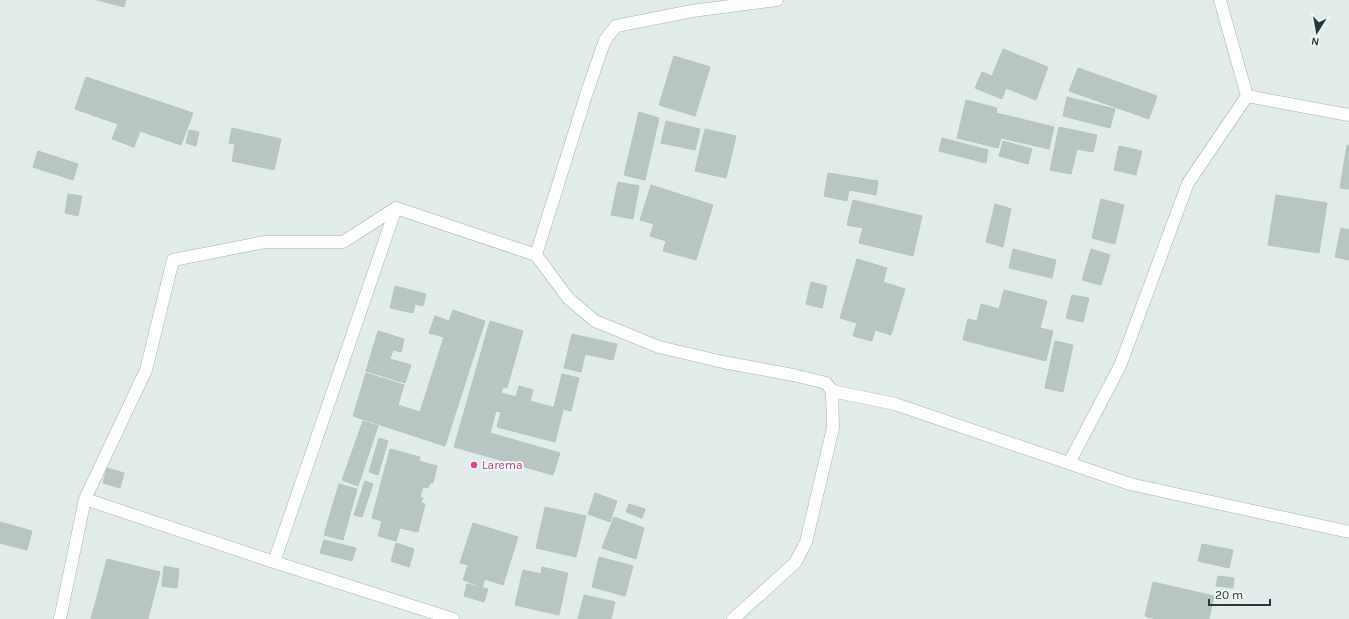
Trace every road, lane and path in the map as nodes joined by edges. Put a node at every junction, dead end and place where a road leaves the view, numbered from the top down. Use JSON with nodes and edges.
{"nodes":[{"id":1,"x":777,"y":0,"type":"edge"},
{"id":2,"x":1220,"y":0,"type":"edge"},
{"id":3,"x":1247,"y":96,"type":"junction"},
{"id":4,"x":1349,"y":115,"type":"edge"},
{"id":5,"x":396,"y":208,"type":"junction"},
{"id":6,"x":536,"y":255,"type":"junction"},
{"id":7,"x":832,"y":391,"type":"junction"},
{"id":8,"x":1069,"y":463,"type":"junction"},
{"id":9,"x":85,"y":499,"type":"junction"},
{"id":10,"x":1349,"y":532,"type":"edge"},
{"id":11,"x":274,"y":562,"type":"junction"},
{"id":12,"x":60,"y":619,"type":"edge"},
{"id":13,"x":453,"y":619,"type":"edge"},
{"id":14,"x":734,"y":619,"type":"edge"}],
"edges":[{"from":1,"to":6,"type":"street"},
{"from":2,"to":3,"type":"street"},
{"from":3,"to":4,"type":"street"},
{"from":3,"to":8,"type":"street"},
{"from":5,"to":6,"type":"street"},
{"from":5,"to":9,"type":"street"},
{"from":5,"to":11,"type":"street"},
{"from":6,"to":7,"type":"street"},
{"from":7,"to":8,"type":"street"},
{"from":7,"to":14,"type":"street"},
{"from":8,"to":10,"type":"street"},
{"from":9,"to":11,"type":"street"},
{"from":9,"to":12,"type":"street"},
{"from":11,"to":13,"type":"street"}]}
